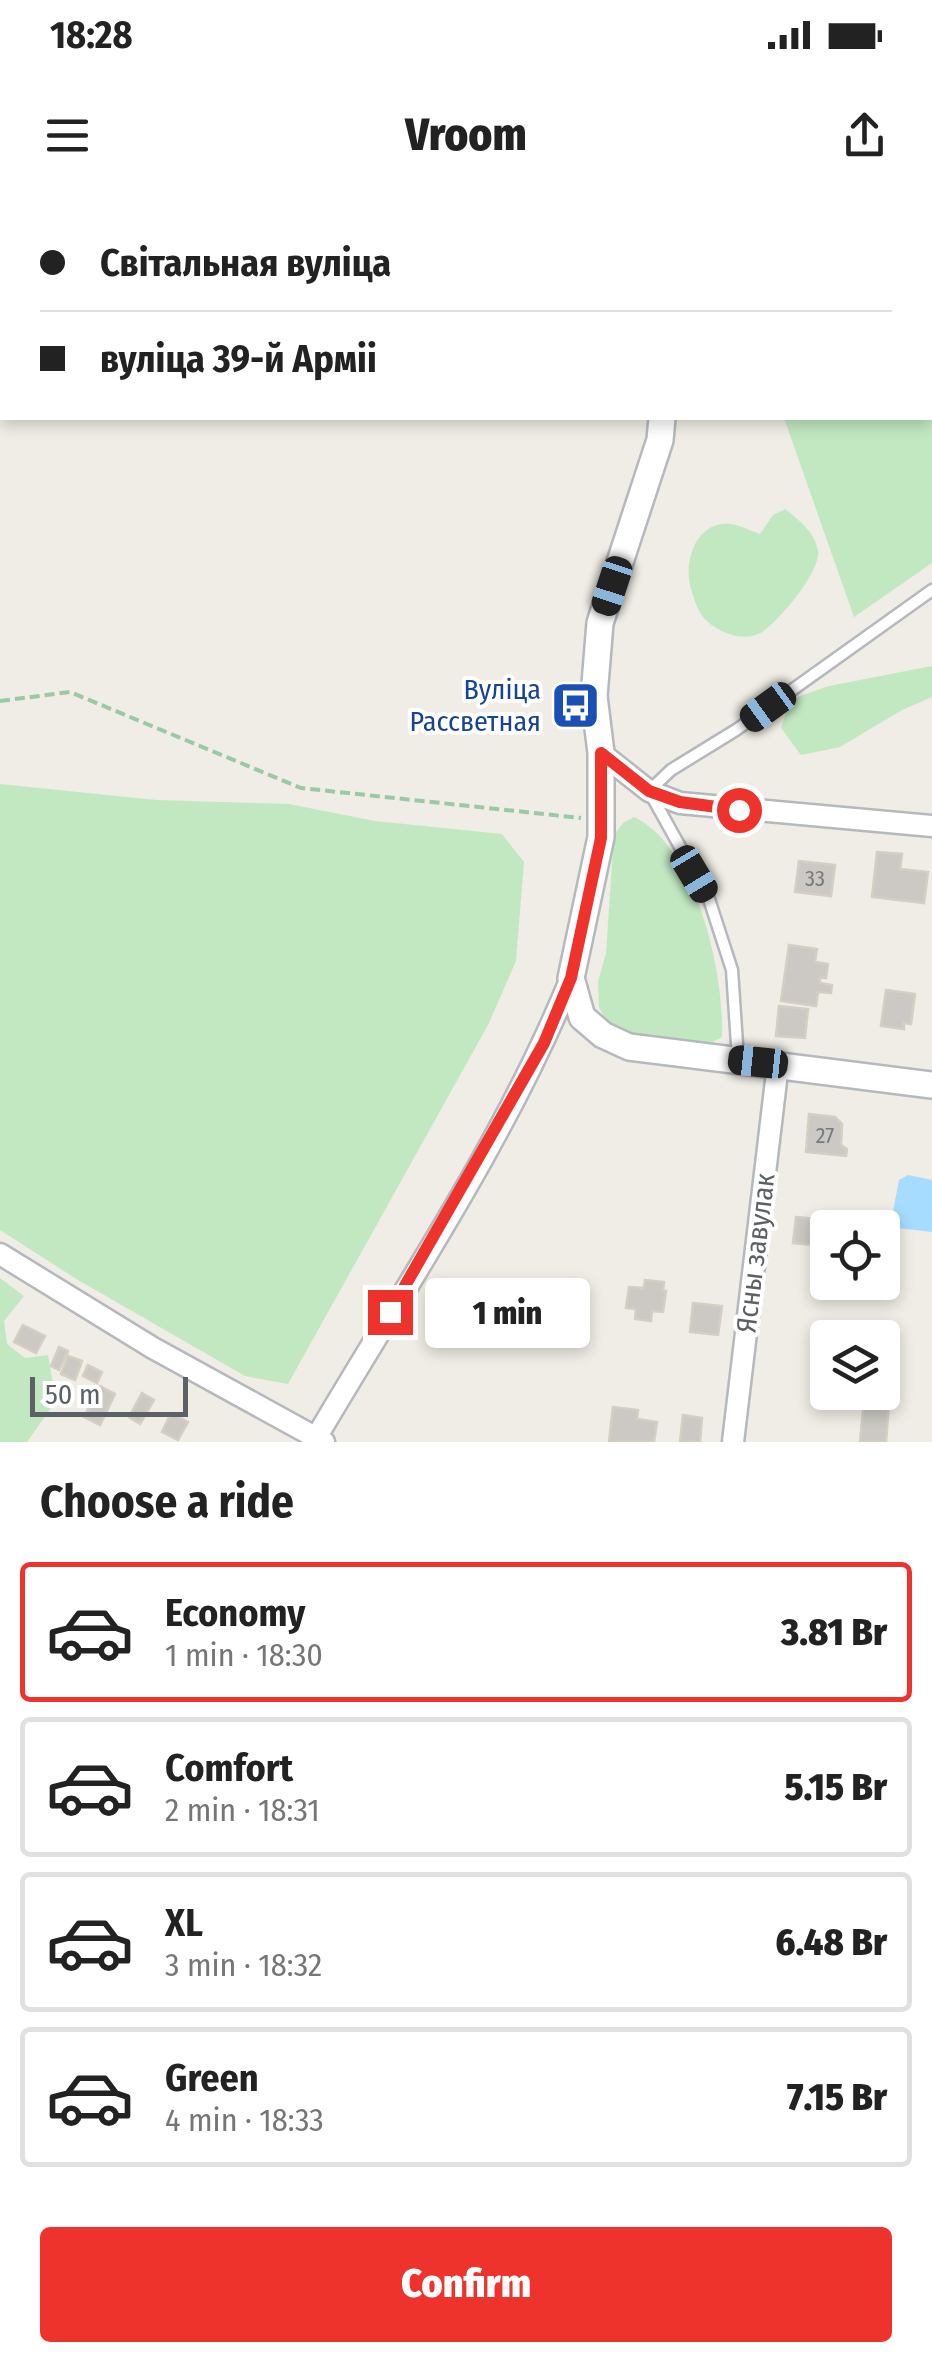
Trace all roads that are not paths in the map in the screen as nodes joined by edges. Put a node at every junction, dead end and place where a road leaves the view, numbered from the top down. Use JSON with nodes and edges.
{"nodes":[{"id":1,"x":662,"y":420,"type":"edge"},
{"id":2,"x":932,"y":590,"type":"edge"},
{"id":3,"x":601,"y":753,"type":"junction"},
{"id":4,"x":649,"y":791,"type":"junction"},
{"id":5,"x":932,"y":826,"type":"edge"},
{"id":6,"x":571,"y":978,"type":"junction"},
{"id":7,"x":738,"y":1060,"type":"junction"},
{"id":8,"x":778,"y":1064,"type":"junction"},
{"id":9,"x":932,"y":1085,"type":"edge"},
{"id":10,"x":0,"y":1254,"type":"edge"},
{"id":11,"x":320,"y":1440,"type":"edge"},
{"id":12,"x":733,"y":1442,"type":"edge"}],
"edges":[{"from":1,"to":3,"type":"street"},
{"from":2,"to":4,"type":"lane"},
{"from":3,"to":4,"type":"street"},
{"from":3,"to":6,"type":"street"},
{"from":4,"to":5,"type":"street"},
{"from":4,"to":7,"type":"lane"},
{"from":6,"to":7,"type":"street"},
{"from":6,"to":11,"type":"street"},
{"from":7,"to":8,"type":"street"},
{"from":8,"to":9,"type":"street"},
{"from":8,"to":12,"type":"street","name":"Ясны завулак"},
{"from":10,"to":11,"type":"street"}]}
